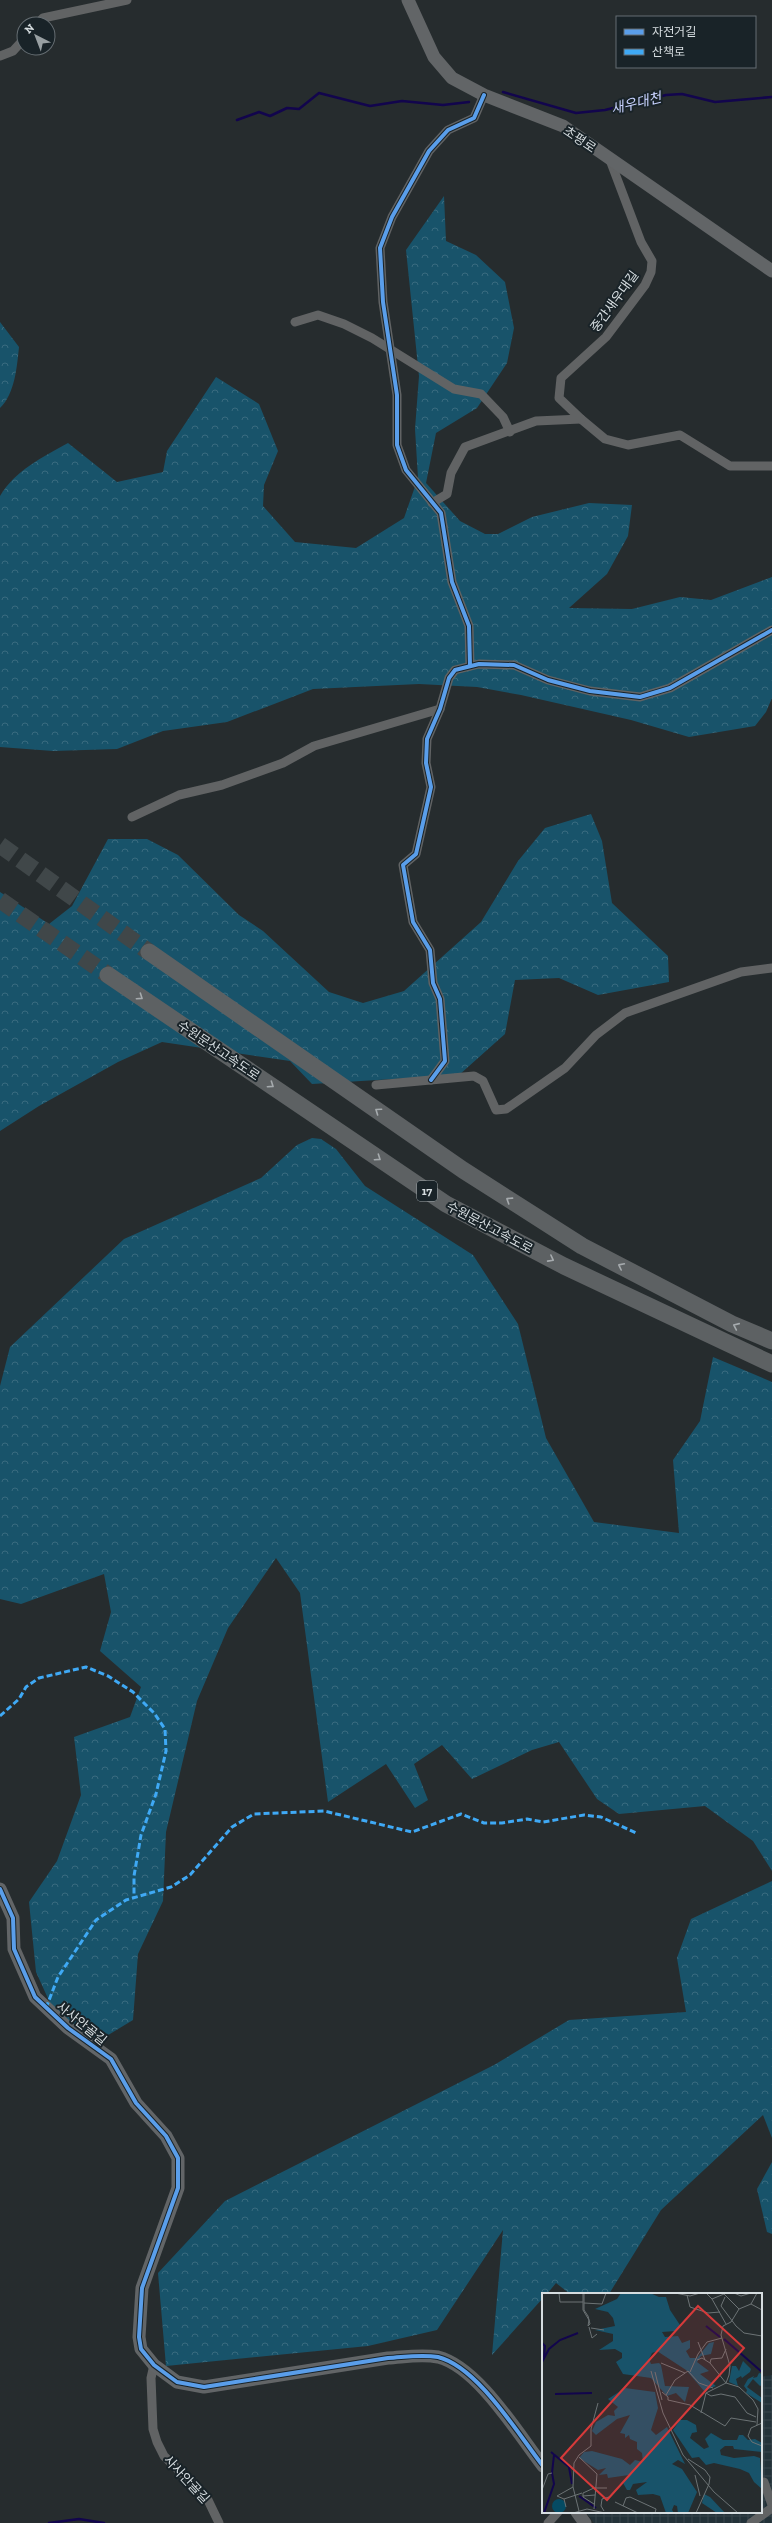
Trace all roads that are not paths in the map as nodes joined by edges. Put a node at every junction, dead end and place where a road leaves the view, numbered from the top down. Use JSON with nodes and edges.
{"nodes":[{"id":1,"x":127,"y":0,"type":"edge"},
{"id":2,"x":408,"y":0,"type":"edge"},
{"id":3,"x":52,"y":16,"type":"edge"},
{"id":4,"x":16,"y":47,"type":"edge"},
{"id":5,"x":0,"y":56,"type":"edge"},
{"id":6,"x":484,"y":95,"type":"junction"},
{"id":7,"x":610,"y":160,"type":"junction"},
{"id":8,"x":772,"y":271,"type":"edge"},
{"id":9,"x":295,"y":322,"type":"dead end"},
{"id":10,"x":390,"y":351,"type":"junction"},
{"id":11,"x":582,"y":419,"type":"junction"},
{"id":12,"x":510,"y":432,"type":"junction"},
{"id":13,"x":772,"y":466,"type":"edge"},
{"id":14,"x":432,"y":503,"type":"junction"},
{"id":15,"x":772,"y":630,"type":"edge"},
{"id":16,"x":470,"y":666,"type":"junction"},
{"id":17,"x":440,"y":709,"type":"junction"},
{"id":18,"x":132,"y":817,"type":"dead end"},
{"id":19,"x":149,"y":952,"type":"tunnel mouth"},
{"id":20,"x":772,"y":968,"type":"edge"},
{"id":21,"x":108,"y":975,"type":"tunnel mouth"},
{"id":22,"x":431,"y":1080,"type":"junction"},
{"id":23,"x":376,"y":1084,"type":"dead end"},
{"id":24,"x":772,"y":1341,"type":"edge"},
{"id":25,"x":772,"y":1364,"type":"edge"},
{"id":26,"x":0,"y":1889,"type":"edge"},
{"id":27,"x":154,"y":2365,"type":"junction"},
{"id":28,"x":542,"y":2465,"type":"edge"},
{"id":29,"x":764,"y":2482,"type":"dead end"},
{"id":30,"x":772,"y":2505,"type":"edge"},
{"id":31,"x":772,"y":2508,"type":"edge"},
{"id":32,"x":557,"y":2513,"type":"edge"},
{"id":33,"x":578,"y":2513,"type":"edge"},
{"id":34,"x":219,"y":2523,"type":"edge"},
{"id":35,"x":548,"y":2523,"type":"edge"},
{"id":36,"x":585,"y":2523,"type":"edge"},
{"id":37,"x":751,"y":2523,"type":"edge"}],
"edges":[{"from":1,"to":3,"type":"street"},
{"from":2,"to":6,"type":"street","name":"초평로"},
{"from":4,"to":5,"type":"street"},
{"from":6,"to":7,"type":"street","name":"초평로"},
{"from":6,"to":10,"type":"street"},
{"from":7,"to":8,"type":"street","name":"초평로"},
{"from":7,"to":11,"type":"street","name":"중간새우대길"},
{"from":9,"to":10,"type":"street"},
{"from":10,"to":12,"type":"street"},
{"from":10,"to":14,"type":"street"},
{"from":11,"to":12,"type":"street"},
{"from":11,"to":13,"type":"street"},
{"from":12,"to":14,"type":"street"},
{"from":14,"to":16,"type":"street"},
{"from":15,"to":16,"type":"street"},
{"from":16,"to":17,"type":"street"},
{"from":17,"to":18,"type":"street"},
{"from":17,"to":22,"type":"street"},
{"from":24,"to":19,"type":"highway","one_way":true},
{"from":20,"to":22,"type":"street"},
{"from":21,"to":25,"type":"highway","name":"수원문산고속도로","number":"17","one_way":true},
{"from":22,"to":23,"type":"street"},
{"from":26,"to":27,"type":"street","name":"사사안골길"},
{"from":27,"to":28,"type":"street"},
{"from":27,"to":34,"type":"street","name":"사사안골길"},
{"from":29,"to":30,"type":"street"},
{"from":31,"to":37,"type":"street"},
{"from":32,"to":35,"type":"street"},
{"from":33,"to":36,"type":"street"}]}
